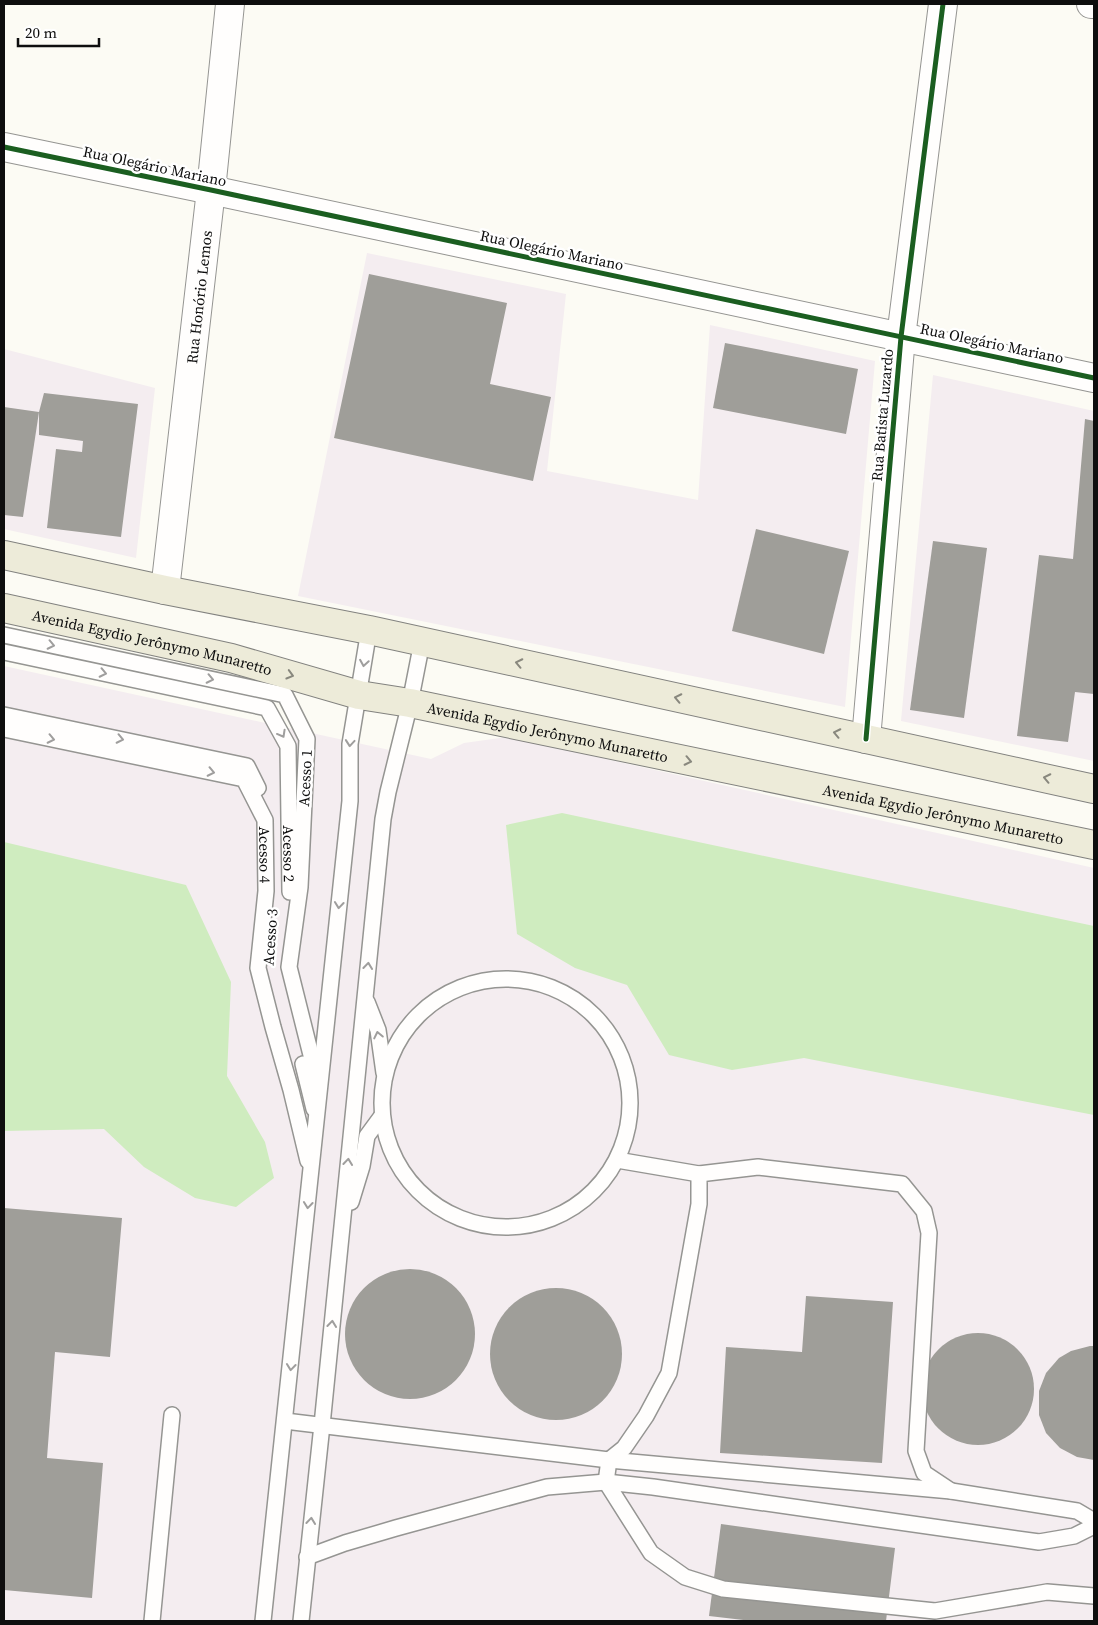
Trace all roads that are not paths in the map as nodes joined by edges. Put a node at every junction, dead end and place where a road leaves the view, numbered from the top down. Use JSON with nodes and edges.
{"nodes":[{"id":1,"x":230,"y":4,"type":"edge"},
{"id":2,"x":943,"y":4,"type":"edge"},
{"id":3,"x":4,"y":147,"type":"edge"},
{"id":4,"x":211,"y":190,"type":"junction"},
{"id":5,"x":901,"y":337,"type":"junction"},
{"id":6,"x":1094,"y":378,"type":"edge"},
{"id":7,"x":4,"y":555,"type":"edge"},
{"id":8,"x":165,"y":590,"type":"junction"},
{"id":9,"x":4,"y":608,"type":"edge"},
{"id":10,"x":369,"y":630,"type":"junction"},
{"id":11,"x":4,"y":635,"type":"edge"},
{"id":12,"x":422,"y":642,"type":"junction"},
{"id":13,"x":4,"y":652,"type":"edge"},
{"id":14,"x":359,"y":695,"type":"junction"},
{"id":15,"x":410,"y":704,"type":"junction"},
{"id":16,"x":4,"y":715,"type":"edge"},
{"id":17,"x":4,"y":729,"type":"edge"},
{"id":18,"x":866,"y":739,"type":"junction"},
{"id":19,"x":1094,"y":789,"type":"edge"},
{"id":20,"x":1094,"y":845,"type":"edge"},
{"id":21,"x":365,"y":998,"type":"junction"},
{"id":22,"x":384,"y":1073,"type":"junction"},
{"id":23,"x":320,"y":1089,"type":"junction"},
{"id":24,"x":381,"y":1117,"type":"junction"},
{"id":25,"x":316,"y":1118,"type":"junction"},
{"id":26,"x":313,"y":1147,"type":"junction"},
{"id":27,"x":617,"y":1160,"type":"junction"},
{"id":28,"x":311,"y":1173,"type":"junction"},
{"id":29,"x":698,"y":1174,"type":"junction"},
{"id":30,"x":341,"y":1237,"type":"junction"},
{"id":31,"x":172,"y":1415,"type":"dead end"},
{"id":32,"x":286,"y":1421,"type":"junction"},
{"id":33,"x":322,"y":1425,"type":"junction"},
{"id":34,"x":609,"y":1460,"type":"junction"},
{"id":35,"x":606,"y":1482,"type":"junction"},
{"id":36,"x":951,"y":1491,"type":"junction"},
{"id":37,"x":1094,"y":1521,"type":"edge"},
{"id":38,"x":1094,"y":1526,"type":"edge"},
{"id":39,"x":307,"y":1557,"type":"junction"},
{"id":40,"x":1094,"y":1596,"type":"edge"},
{"id":41,"x":152,"y":1621,"type":"edge"},
{"id":42,"x":263,"y":1621,"type":"edge"},
{"id":43,"x":301,"y":1621,"type":"edge"}],
"edges":[{"from":1,"to":4,"type":"street","name":"Rua Honório Lemos"},
{"from":2,"to":5,"type":"street","name":"Rua Batista Luzardo"},
{"from":3,"to":4,"type":"street","name":"Rua Olegário Mariano"},
{"from":4,"to":5,"type":"street","name":"Rua Olegário Mariano"},
{"from":4,"to":8,"type":"street","name":"Rua Honório Lemos"},
{"from":5,"to":6,"type":"street","name":"Rua Olegário Mariano"},
{"from":5,"to":18,"type":"street","name":"Rua Batista Luzardo"},
{"from":7,"to":8,"type":"main road"},
{"from":8,"to":10,"type":"main road"},
{"from":9,"to":14,"type":"main road","name":"Avenida Egydio Jerônymo Munaretto","one_way":true},
{"from":10,"to":12,"type":"main road"},
{"from":10,"to":14,"type":"lane","one_way":true},
{"from":11,"to":23,"type":"lane","name":"Acesso 1","one_way":true},
{"from":12,"to":15,"type":"lane"},
{"from":18,"to":12,"type":"main road","one_way":true},
{"from":13,"to":25,"type":"lane","name":"Acesso 2","one_way":true},
{"from":14,"to":15,"type":"main road","name":"Avenida Egydio Jerônymo Munaretto"},
{"from":14,"to":23,"type":"lane","one_way":true},
{"from":15,"to":20,"type":"main road","name":"Avenida Egydio Jerônymo Munaretto","one_way":true},
{"from":21,"to":15,"type":"lane","one_way":true},
{"from":16,"to":26,"type":"lane","name":"Acesso 3","one_way":true},
{"from":17,"to":28,"type":"lane","name":"Acesso 4","one_way":true},
{"from":19,"to":18,"type":"main road","one_way":true},
{"from":22,"to":21,"type":"lane","one_way":true},
{"from":30,"to":21,"type":"lane","one_way":true},
{"from":22,"to":24,"type":"lane"},
{"from":22,"to":27,"type":"lane"},
{"from":23,"to":25,"type":"lane"},
{"from":24,"to":27,"type":"lane"},
{"from":24,"to":30,"type":"lane"},
{"from":25,"to":26,"type":"lane"},
{"from":26,"to":28,"type":"lane"},
{"from":27,"to":29,"type":"lane"},
{"from":28,"to":32,"type":"lane","one_way":true},
{"from":29,"to":34,"type":"lane"},
{"from":29,"to":36,"type":"lane"},
{"from":33,"to":30,"type":"lane","one_way":true},
{"from":31,"to":41,"type":"lane"},
{"from":32,"to":33,"type":"lane"},
{"from":32,"to":42,"type":"lane"},
{"from":33,"to":34,"type":"lane"},
{"from":39,"to":33,"type":"lane","one_way":true},
{"from":34,"to":35,"type":"lane"},
{"from":34,"to":36,"type":"lane"},
{"from":35,"to":38,"type":"lane"},
{"from":35,"to":39,"type":"lane"},
{"from":35,"to":40,"type":"lane"},
{"from":36,"to":37,"type":"lane"},
{"from":39,"to":43,"type":"lane"}]}
